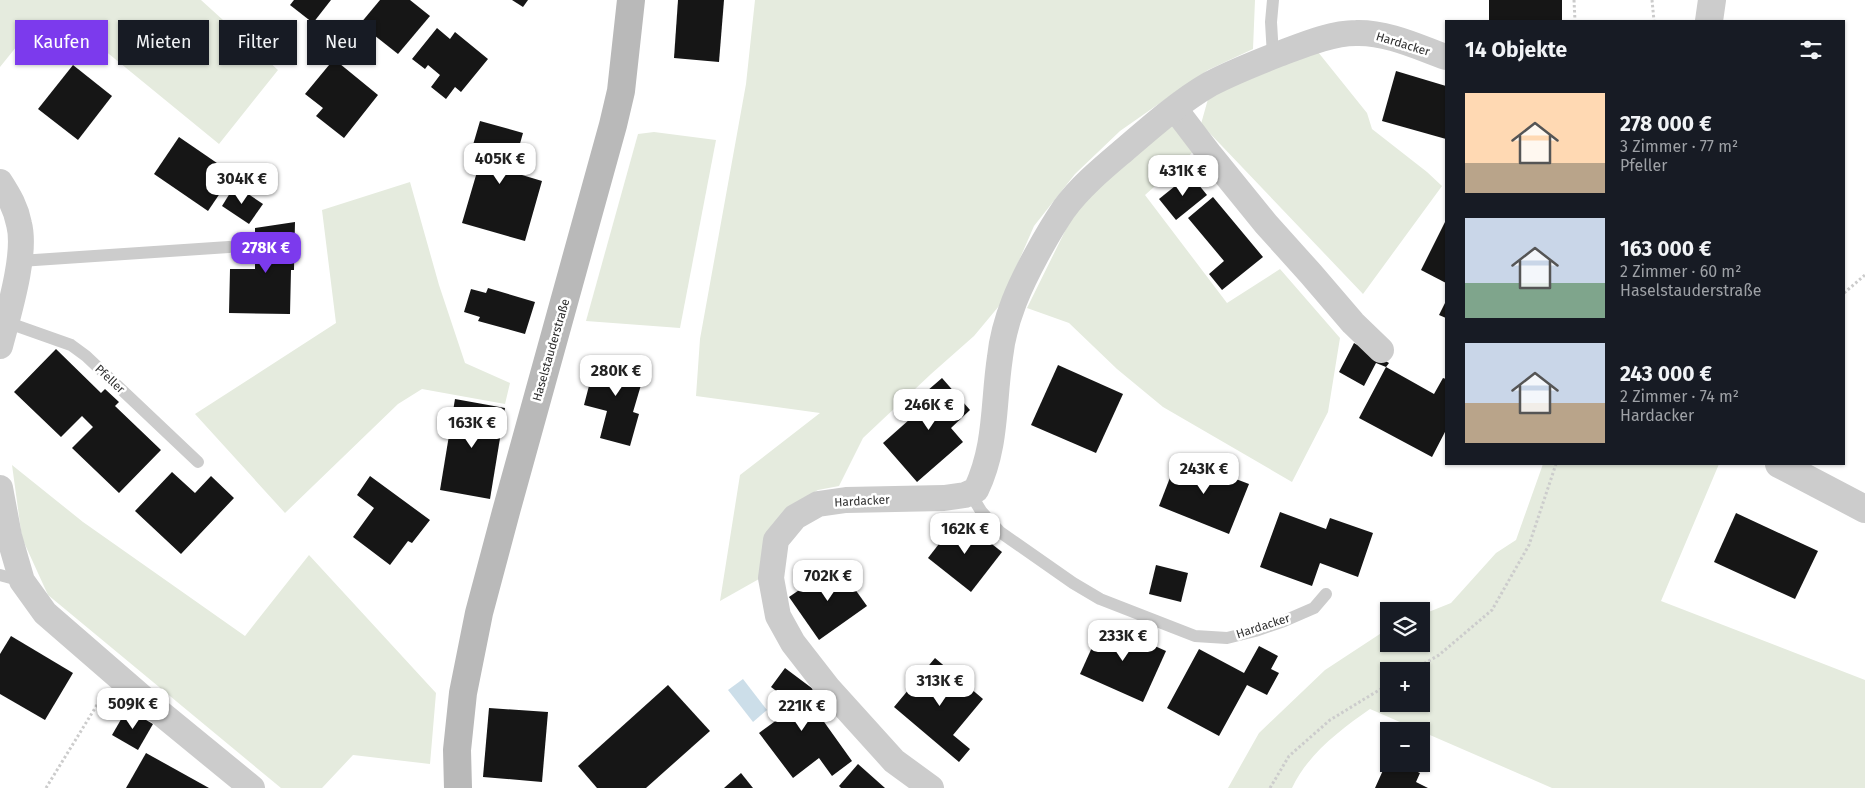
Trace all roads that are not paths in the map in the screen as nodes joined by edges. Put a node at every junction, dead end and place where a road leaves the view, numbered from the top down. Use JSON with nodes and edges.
{"nodes":[{"id":1,"x":631,"y":0,"type":"edge"},
{"id":2,"x":1273,"y":0,"type":"edge"},
{"id":3,"x":1712,"y":0,"type":"edge"},
{"id":4,"x":1709,"y":20,"type":"edge"},
{"id":5,"x":1273,"y":56,"type":"junction"},
{"id":6,"x":1445,"y":57,"type":"edge"},
{"id":7,"x":1175,"y":110,"type":"junction"},
{"id":8,"x":0,"y":182,"type":"edge"},
{"id":9,"x":229,"y":248,"type":"dead end"},
{"id":10,"x":20,"y":261,"type":"junction"},
{"id":11,"x":3,"y":334,"type":"edge"},
{"id":12,"x":1381,"y":350,"type":"dead end"},
{"id":13,"x":198,"y":462,"type":"dead end"},
{"id":14,"x":1781,"y":465,"type":"edge"},
{"id":15,"x":0,"y":488,"type":"edge"},
{"id":16,"x":970,"y":493,"type":"junction"},
{"id":17,"x":1865,"y":509,"type":"edge"},
{"id":18,"x":11,"y":578,"type":"edge"},
{"id":19,"x":1326,"y":594,"type":"dead end"},
{"id":20,"x":252,"y":788,"type":"edge"},
{"id":21,"x":458,"y":788,"type":"edge"},
{"id":22,"x":931,"y":788,"type":"edge"}],
"edges":[{"from":1,"to":21,"type":"main road","name":"Haselstauderstraße"},
{"from":2,"to":5,"type":"lane"},
{"from":3,"to":4,"type":"street"},
{"from":5,"to":6,"type":"street","name":"Hardacker"},
{"from":5,"to":7,"type":"street","name":"Hardacker"},
{"from":7,"to":12,"type":"street"},
{"from":7,"to":16,"type":"street","name":"Hardacker"},
{"from":8,"to":10,"type":"street","name":"Pfeller"},
{"from":9,"to":10,"type":"lane"},
{"from":10,"to":11,"type":"street","name":"Pfeller"},
{"from":11,"to":13,"type":"lane","name":"Pfeller"},
{"from":14,"to":17,"type":"street"},
{"from":15,"to":18,"type":"street"},
{"from":16,"to":19,"type":"lane","name":"Hardacker"},
{"from":16,"to":22,"type":"street","name":"Hardacker"},
{"from":18,"to":20,"type":"street"}]}
